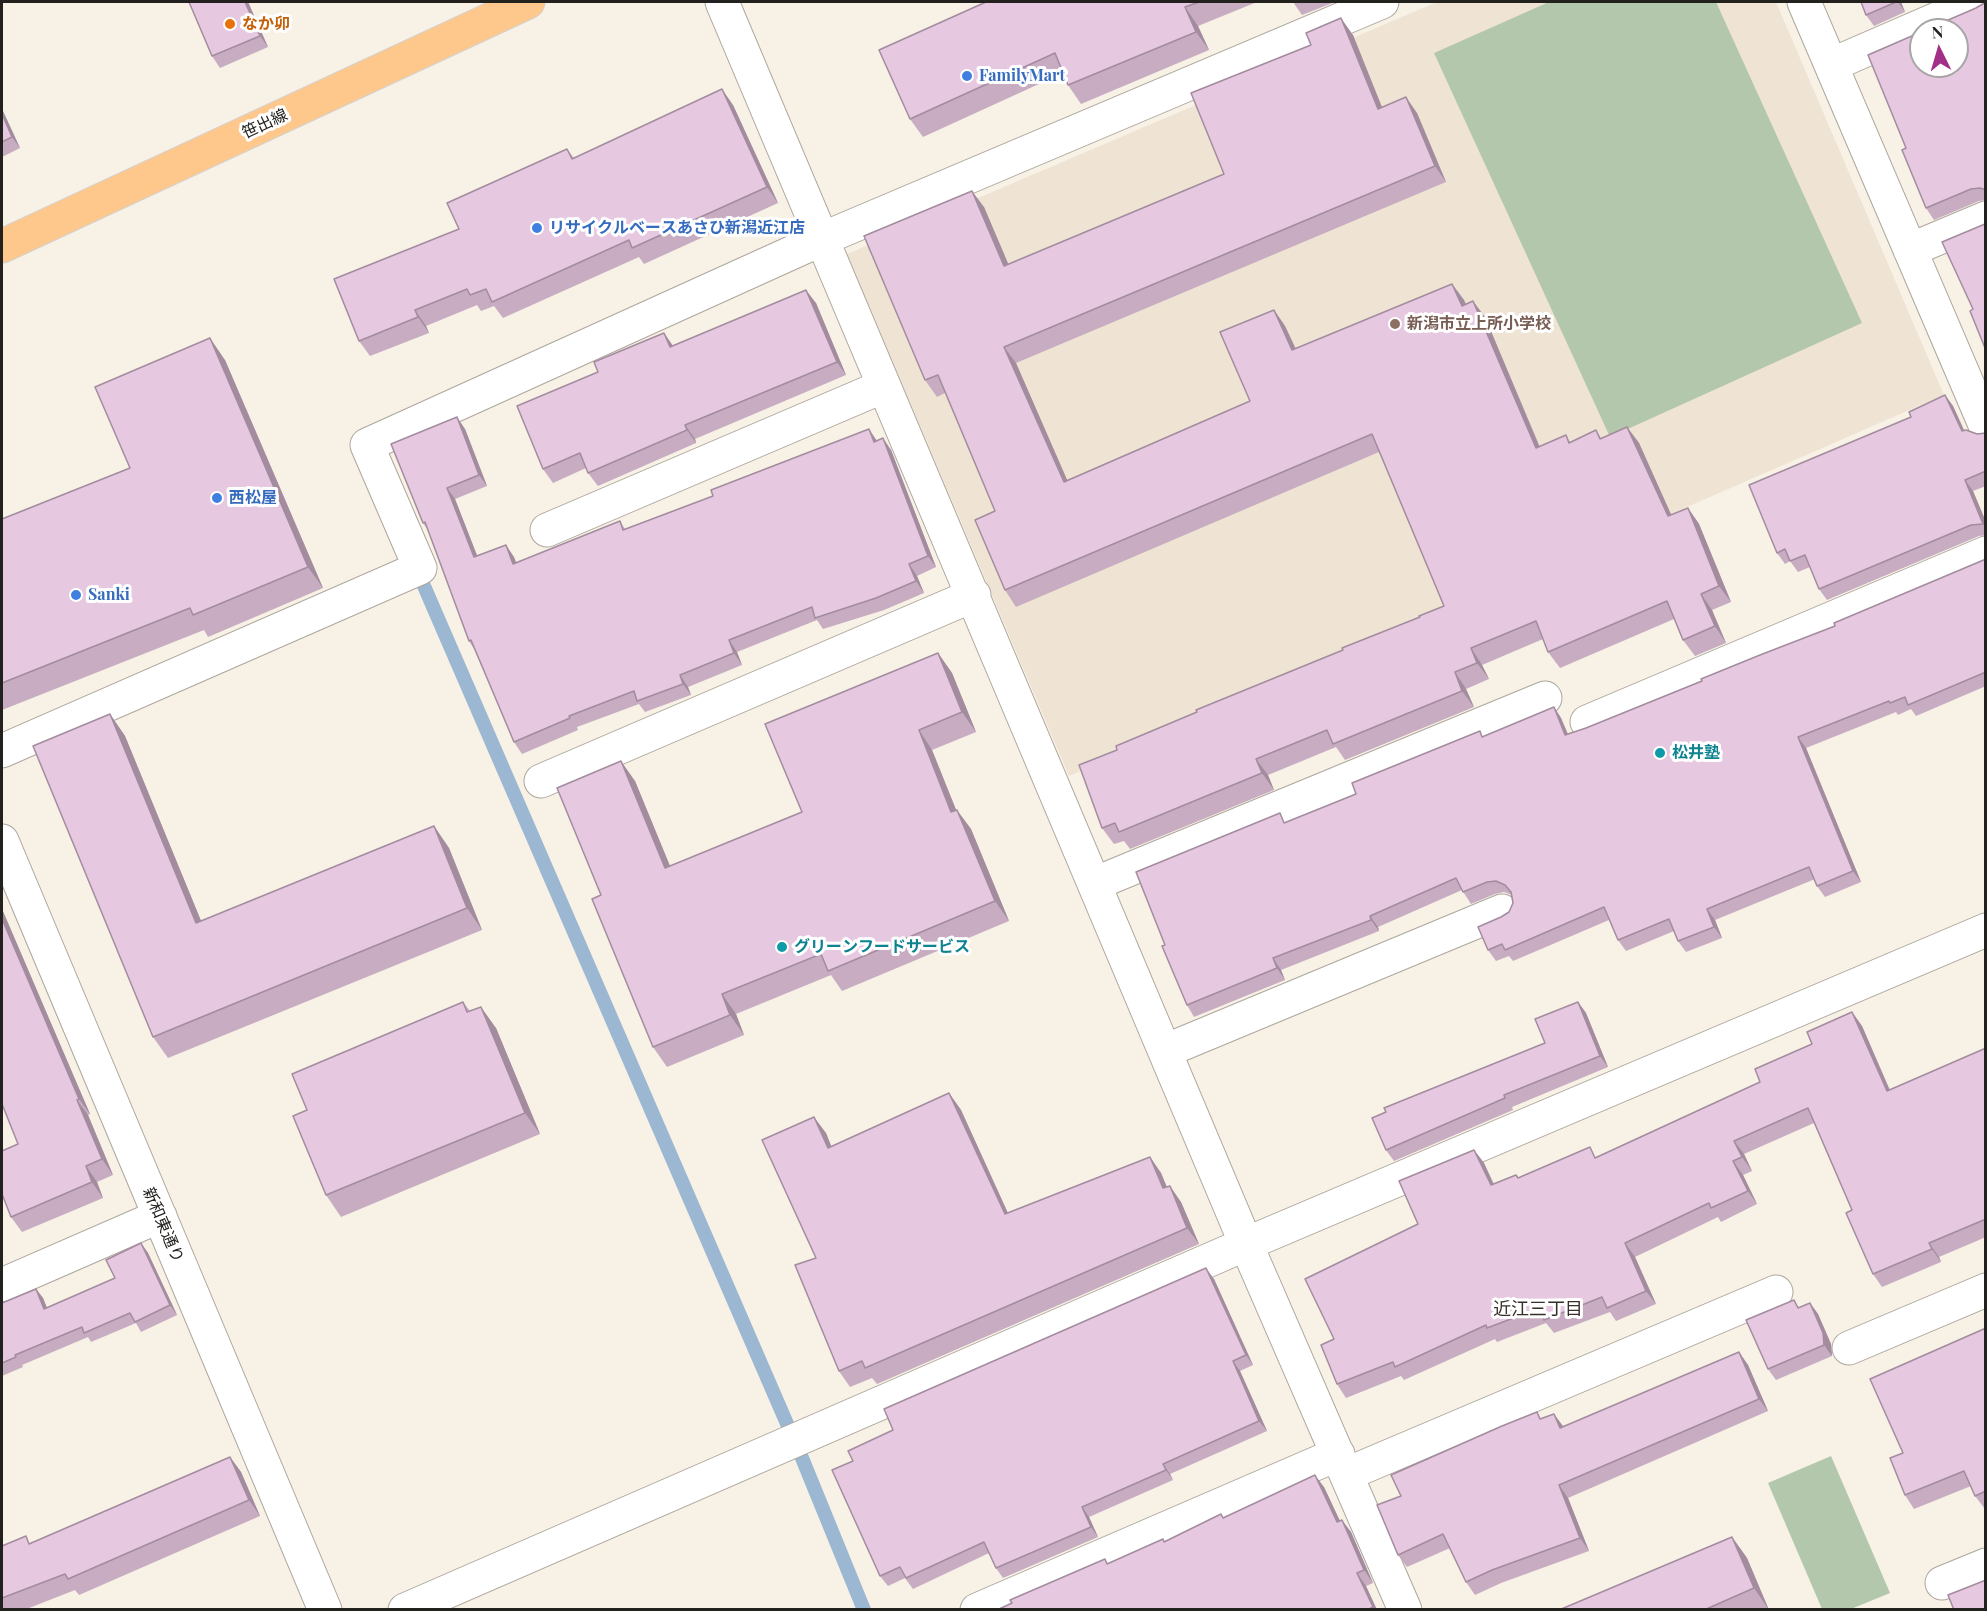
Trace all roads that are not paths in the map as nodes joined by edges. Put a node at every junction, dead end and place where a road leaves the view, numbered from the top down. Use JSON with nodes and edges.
{"nodes":[{"id":1,"x":528,"y":2,"type":"edge"},
{"id":2,"x":722,"y":2,"type":"edge"},
{"id":3,"x":1382,"y":2,"type":"edge"},
{"id":4,"x":1804,"y":2,"type":"edge"},
{"id":5,"x":1976,"y":2,"type":"edge"},
{"id":6,"x":1831,"y":65,"type":"junction"},
{"id":7,"x":1986,"y":218,"type":"edge"},
{"id":8,"x":822,"y":239,"type":"junction"},
{"id":9,"x":2,"y":246,"type":"edge"},
{"id":10,"x":1910,"y":249,"type":"junction"},
{"id":11,"x":884,"y":386,"type":"junction"},
{"id":12,"x":1984,"y":417,"type":"edge"},
{"id":13,"x":547,"y":530,"type":"dead end"},
{"id":14,"x":1986,"y":553,"type":"edge"},
{"id":15,"x":974,"y":595,"type":"junction"},
{"id":16,"x":1545,"y":698,"type":"dead end"},
{"id":17,"x":1587,"y":722,"type":"dead end"},
{"id":18,"x":2,"y":750,"type":"edge"},
{"id":19,"x":541,"y":781,"type":"dead end"},
{"id":20,"x":2,"y":840,"type":"edge"},
{"id":21,"x":1094,"y":884,"type":"junction"},
{"id":22,"x":1502,"y":911,"type":"dead end"},
{"id":23,"x":1986,"y":930,"type":"edge"},
{"id":24,"x":1165,"y":1051,"type":"junction"},
{"id":25,"x":160,"y":1216,"type":"junction"},
{"id":26,"x":1246,"y":1244,"type":"junction"},
{"id":27,"x":2,"y":1285,"type":"edge"},
{"id":28,"x":1986,"y":1290,"type":"edge"},
{"id":29,"x":1776,"y":1292,"type":"dead end"},
{"id":30,"x":1849,"y":1348,"type":"dead end"},
{"id":31,"x":1342,"y":1464,"type":"junction"},
{"id":32,"x":1986,"y":1565,"type":"edge"},
{"id":33,"x":1942,"y":1583,"type":"dead end"},
{"id":34,"x":325,"y":1610,"type":"edge"},
{"id":35,"x":405,"y":1610,"type":"edge"},
{"id":36,"x":977,"y":1610,"type":"edge"},
{"id":37,"x":1406,"y":1610,"type":"edge"}],
"edges":[{"from":1,"to":9,"type":"main road","name":"笹出線"},
{"from":2,"to":8,"type":"street"},
{"from":3,"to":8,"type":"street"},
{"from":4,"to":6,"type":"street"},
{"from":5,"to":6,"type":"street"},
{"from":6,"to":10,"type":"street"},
{"from":7,"to":10,"type":"street"},
{"from":8,"to":11,"type":"street"},
{"from":8,"to":18,"type":"street"},
{"from":10,"to":12,"type":"street"},
{"from":11,"to":13,"type":"street"},
{"from":11,"to":15,"type":"street"},
{"from":14,"to":17,"type":"street"},
{"from":15,"to":19,"type":"street"},
{"from":15,"to":21,"type":"street"},
{"from":16,"to":21,"type":"street"},
{"from":20,"to":25,"type":"street","name":"新和東通り"},
{"from":21,"to":24,"type":"street"},
{"from":22,"to":24,"type":"street"},
{"from":23,"to":26,"type":"street"},
{"from":24,"to":26,"type":"street"},
{"from":25,"to":27,"type":"street"},
{"from":25,"to":34,"type":"street","name":"新和東通り"},
{"from":26,"to":31,"type":"street"},
{"from":26,"to":35,"type":"street"},
{"from":28,"to":30,"type":"street"},
{"from":29,"to":31,"type":"street"},
{"from":31,"to":36,"type":"street"},
{"from":31,"to":37,"type":"street"},
{"from":32,"to":33,"type":"street"}]}
